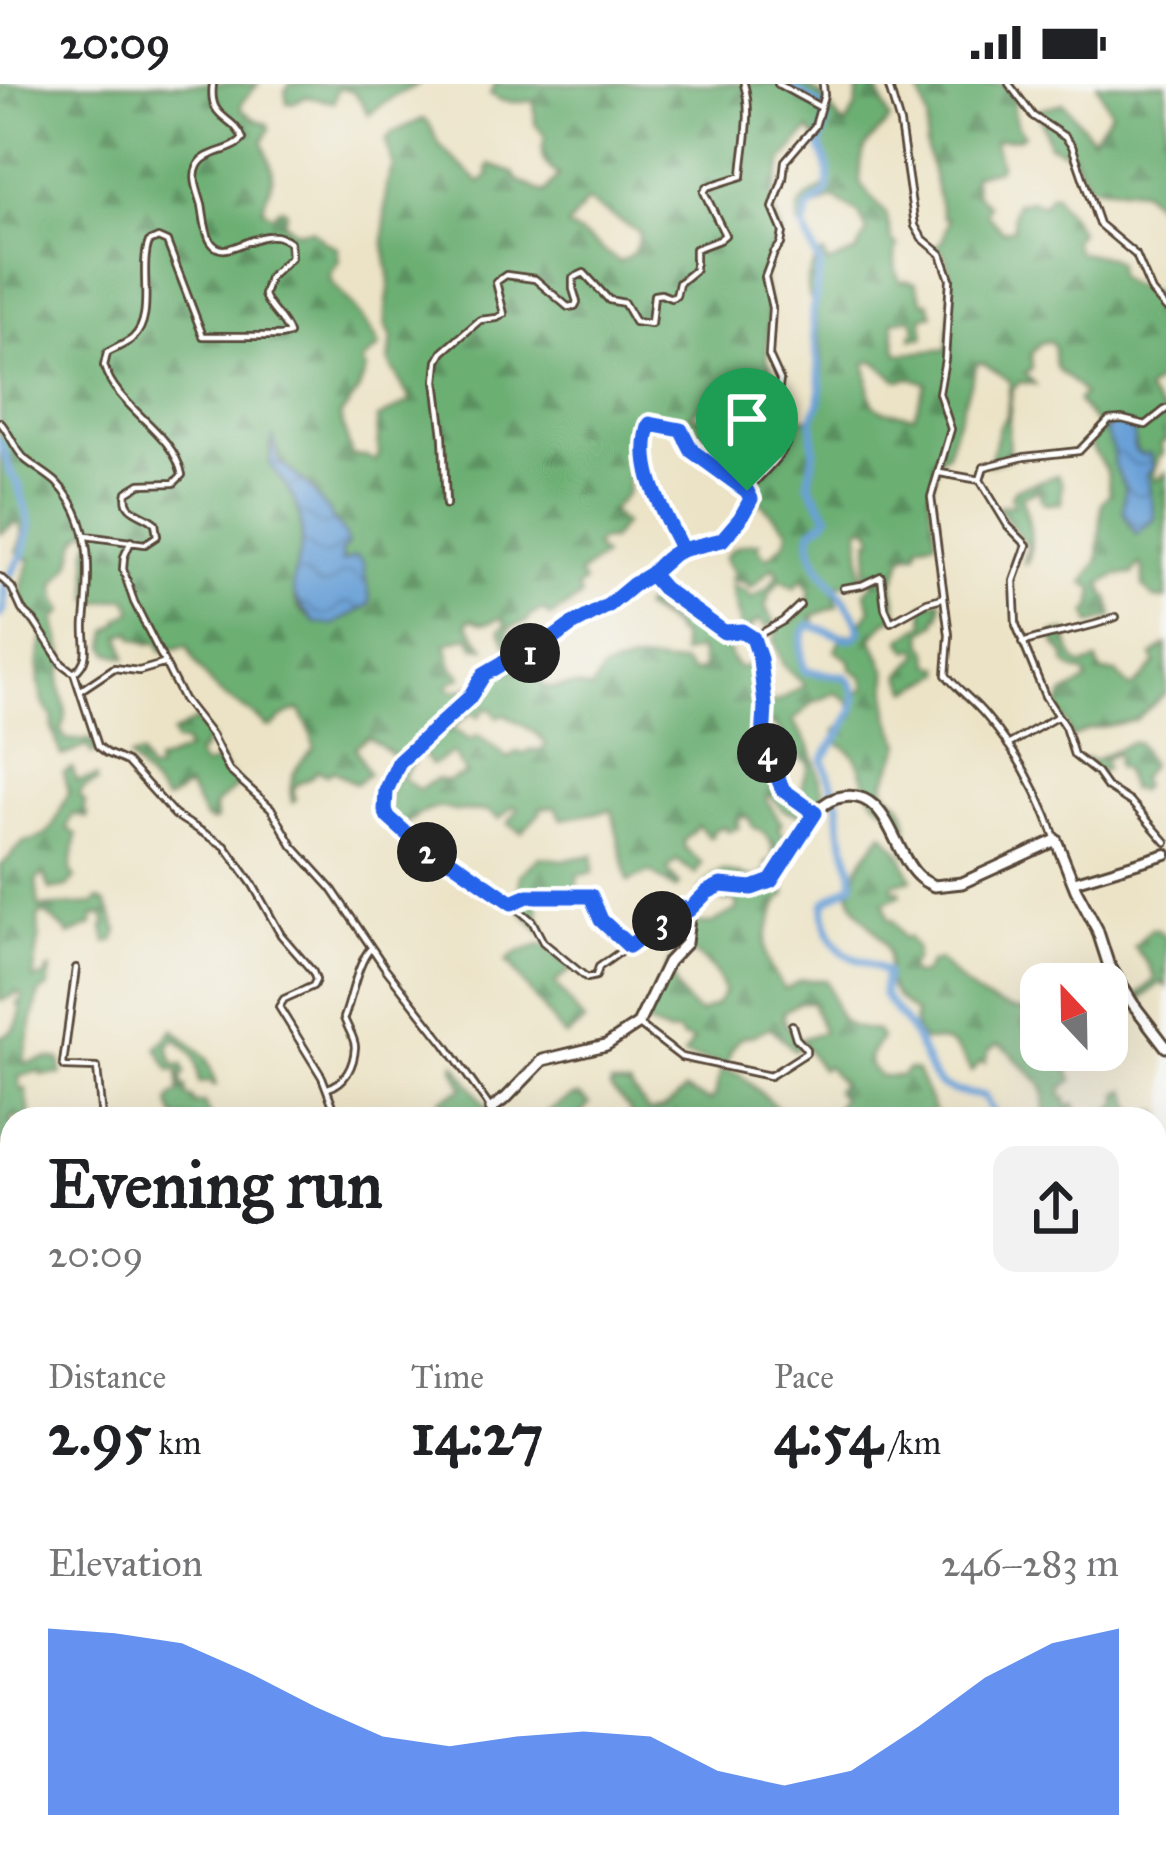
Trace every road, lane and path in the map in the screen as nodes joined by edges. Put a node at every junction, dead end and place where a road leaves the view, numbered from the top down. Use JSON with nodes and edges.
{"nodes":[{"id":1,"x":213,"y":84,"type":"edge"},
{"id":2,"x":744,"y":84,"type":"edge"},
{"id":3,"x":778,"y":84,"type":"edge"},
{"id":4,"x":823,"y":84,"type":"edge"},
{"id":5,"x":888,"y":84,"type":"edge"},
{"id":6,"x":1009,"y":84,"type":"edge"},
{"id":7,"x":820,"y":107,"type":"junction"},
{"id":8,"x":1166,"y":308,"type":"edge"},
{"id":9,"x":1166,"y":409,"type":"edge"},
{"id":10,"x":0,"y":422,"type":"edge"},
{"id":11,"x":940,"y":473,"type":"junction"},
{"id":12,"x":980,"y":480,"type":"junction"},
{"id":13,"x":747,"y":491,"type":"junction"},
{"id":14,"x":446,"y":505,"type":"dead end"},
{"id":15,"x":86,"y":536,"type":"junction"},
{"id":16,"x":131,"y":541,"type":"junction"},
{"id":17,"x":682,"y":550,"type":"junction"},
{"id":18,"x":651,"y":574,"type":"junction"},
{"id":19,"x":0,"y":577,"type":"edge"},
{"id":20,"x":843,"y":588,"type":"dead end"},
{"id":21,"x":942,"y":598,"type":"junction"},
{"id":22,"x":800,"y":605,"type":"dead end"},
{"id":23,"x":1116,"y":617,"type":"dead end"},
{"id":24,"x":753,"y":638,"type":"junction"},
{"id":25,"x":1022,"y":643,"type":"junction"},
{"id":26,"x":163,"y":664,"type":"junction"},
{"id":27,"x":74,"y":673,"type":"junction"},
{"id":28,"x":81,"y":690,"type":"junction"},
{"id":29,"x":1058,"y":716,"type":"junction"},
{"id":30,"x":1008,"y":745,"type":"junction"},
{"id":31,"x":815,"y":813,"type":"junction"},
{"id":32,"x":1056,"y":840,"type":"junction"},
{"id":33,"x":1166,"y":842,"type":"edge"},
{"id":34,"x":1166,"y":854,"type":"edge"},
{"id":35,"x":1073,"y":882,"type":"junction"},
{"id":36,"x":512,"y":903,"type":"junction"},
{"id":37,"x":689,"y":910,"type":"junction"},
{"id":38,"x":629,"y":946,"type":"junction"},
{"id":39,"x":371,"y":948,"type":"junction"},
{"id":40,"x":76,"y":968,"type":"dead end"},
{"id":41,"x":638,"y":1024,"type":"junction"},
{"id":42,"x":792,"y":1025,"type":"dead end"},
{"id":43,"x":1166,"y":1047,"type":"edge"},
{"id":44,"x":327,"y":1088,"type":"junction"},
{"id":45,"x":101,"y":1107,"type":"edge"},
{"id":46,"x":334,"y":1107,"type":"edge"},
{"id":47,"x":489,"y":1107,"type":"edge"},
{"id":48,"x":499,"y":1107,"type":"edge"}],
"edges":[{"from":1,"to":16,"type":"street"},
{"from":2,"to":14,"type":"street"},
{"from":3,"to":7,"type":"street"},
{"from":4,"to":7,"type":"street"},
{"from":5,"to":11,"type":"street"},
{"from":6,"to":8,"type":"street"},
{"from":7,"to":13,"type":"street"},
{"from":9,"to":12,"type":"street"},
{"from":10,"to":15,"type":"street"},
{"from":11,"to":12,"type":"street"},
{"from":11,"to":21,"type":"street"},
{"from":12,"to":25,"type":"street"},
{"from":13,"to":17,"type":"street"},
{"from":13,"to":17,"type":"street"},
{"from":15,"to":16,"type":"street"},
{"from":15,"to":27,"type":"street"},
{"from":16,"to":26,"type":"street"},
{"from":17,"to":18,"type":"street"},
{"from":18,"to":24,"type":"street"},
{"from":18,"to":36,"type":"street"},
{"from":19,"to":27,"type":"street"},
{"from":20,"to":21,"type":"street"},
{"from":21,"to":30,"type":"street"},
{"from":22,"to":24,"type":"street"},
{"from":23,"to":25,"type":"street"},
{"from":24,"to":31,"type":"street"},
{"from":25,"to":29,"type":"street"},
{"from":26,"to":28,"type":"street"},
{"from":26,"to":39,"type":"street"},
{"from":27,"to":28,"type":"street"},
{"from":28,"to":44,"type":"street"},
{"from":29,"to":30,"type":"street"},
{"from":29,"to":33,"type":"street"},
{"from":30,"to":32,"type":"street"},
{"from":31,"to":32,"type":"main road"},
{"from":31,"to":37,"type":"main road"},
{"from":32,"to":35,"type":"main road"},
{"from":34,"to":35,"type":"street"},
{"from":35,"to":43,"type":"main road"},
{"from":36,"to":38,"type":"street"},
{"from":36,"to":38,"type":"street"},
{"from":37,"to":38,"type":"street"},
{"from":37,"to":41,"type":"main road"},
{"from":39,"to":44,"type":"street"},
{"from":39,"to":47,"type":"street"},
{"from":40,"to":45,"type":"street"},
{"from":41,"to":42,"type":"street"},
{"from":41,"to":48,"type":"main road"},
{"from":44,"to":46,"type":"street"}]}
